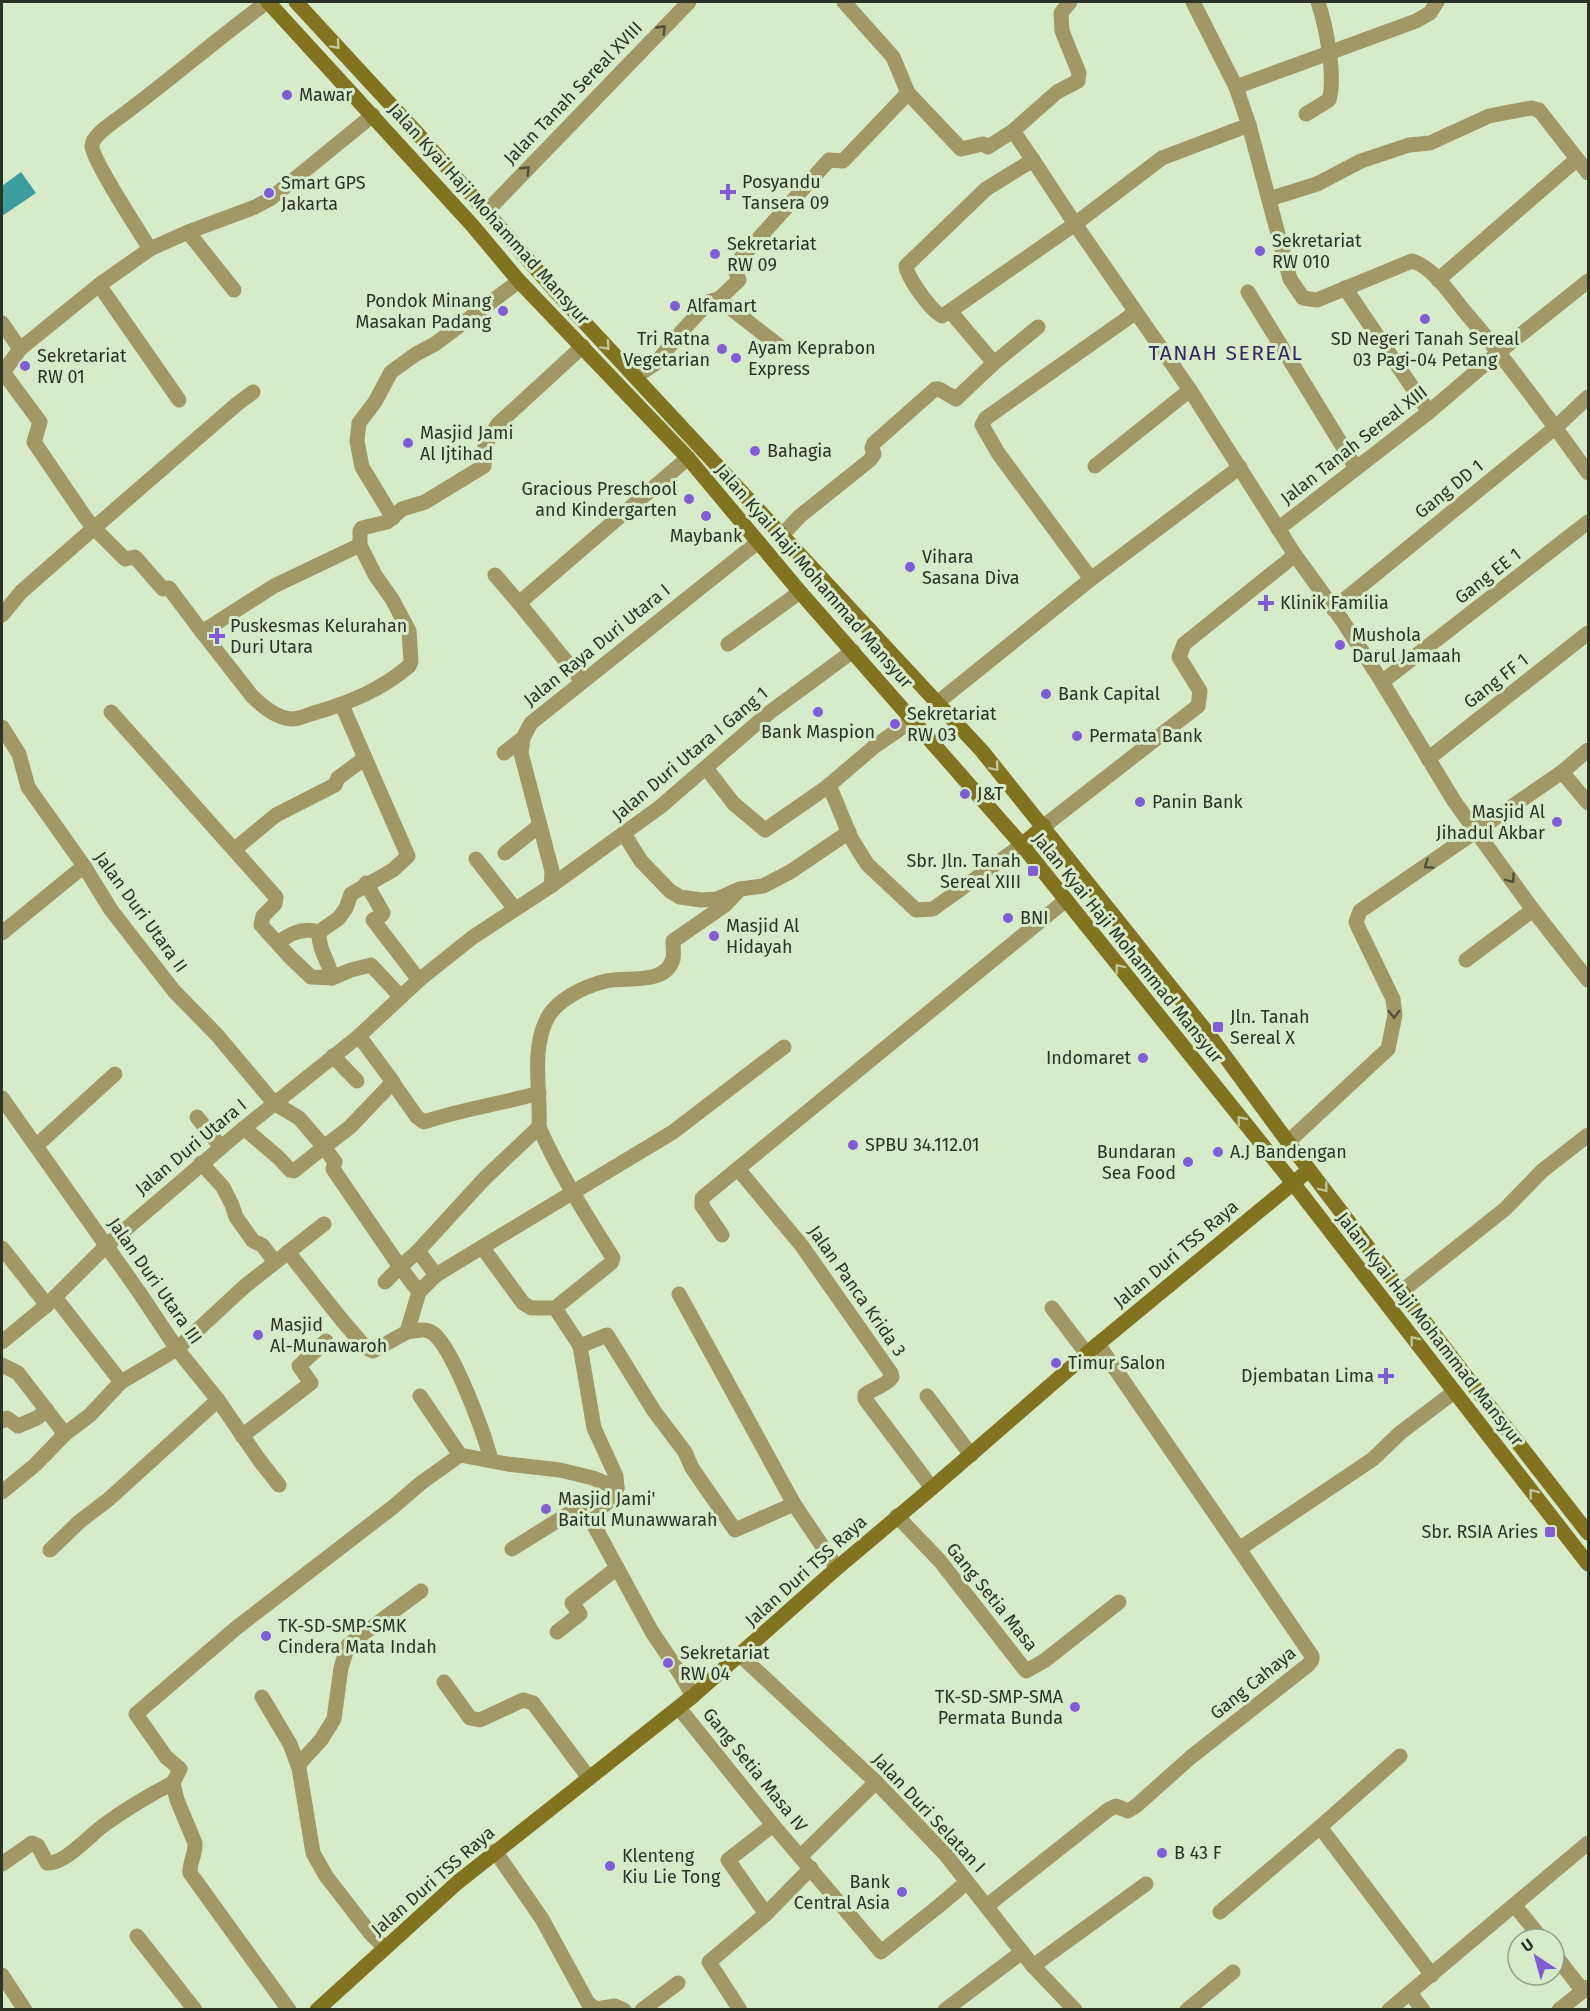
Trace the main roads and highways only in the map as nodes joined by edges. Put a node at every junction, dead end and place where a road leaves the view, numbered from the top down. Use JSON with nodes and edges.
{"nodes":[{"id":1,"x":268,"y":2,"type":"edge"},
{"id":2,"x":297,"y":3,"type":"edge"},
{"id":3,"x":284,"y":19,"type":"junction"},
{"id":4,"x":486,"y":212,"type":"junction"},
{"id":5,"x":472,"y":225,"type":"junction"},
{"id":6,"x":779,"y":532,"type":"junction"},
{"id":7,"x":758,"y":542,"type":"junction"},
{"id":8,"x":1044,"y":826,"type":"junction"},
{"id":9,"x":1022,"y":845,"type":"junction"},
{"id":10,"x":1288,"y":1142,"type":"junction"},
{"id":11,"x":1270,"y":1156,"type":"junction"},
{"id":12,"x":1310,"y":1170,"type":"junction"},
{"id":13,"x":1293,"y":1183,"type":"junction"},
{"id":14,"x":1587,"y":1528,"type":"edge"},
{"id":15,"x":1569,"y":1540,"type":"junction"},
{"id":16,"x":1588,"y":1564,"type":"edge"},
{"id":17,"x":317,"y":2010,"type":"edge"}],
"edges":[{"from":1,"to":3,"type":"main road","name":"Jalan Kyai Haji Mohammad Mansyur"},
{"from":2,"to":3,"type":"main road"},
{"from":2,"to":4,"type":"main road","name":"Jalan Kyai Haji Mohammad Mansyur","one_way":true},
{"from":3,"to":5,"type":"main road","name":"Jalan Kyai Haji Mohammad Mansyur"},
{"from":4,"to":5,"type":"main road"},
{"from":4,"to":6,"type":"main road","name":"Jalan Kyai Haji Mohammad Mansyur","one_way":true},
{"from":5,"to":7,"type":"main road","name":"Jalan Kyai Haji Mohammad Mansyur"},
{"from":6,"to":7,"type":"main road"},
{"from":6,"to":8,"type":"main road","name":"Jalan Kyai Haji Mohammad Mansyur","one_way":true},
{"from":7,"to":9,"type":"main road","name":"Jalan Kyai Haji Mohammad Mansyur"},
{"from":8,"to":9,"type":"main road"},
{"from":8,"to":10,"type":"main road","name":"Jalan Kyai Haji Mohammad Mansyur"},
{"from":11,"to":9,"type":"main road","name":"Jalan Kyai Haji Mohammad Mansyur","one_way":true},
{"from":10,"to":11,"type":"main road"},
{"from":10,"to":12,"type":"main road","name":"Jalan Kyai Haji Mohammad Mansyur"},
{"from":11,"to":13,"type":"main road","name":"Jalan Kyai Haji Mohammad Mansyur"},
{"from":12,"to":13,"type":"main road","name":"Jalan Duri TSS Raya"},
{"from":12,"to":14,"type":"main road","name":"Jalan Kyai Haji Mohammad Mansyur","one_way":true},
{"from":15,"to":13,"type":"main road","name":"Jalan Kyai Haji Mohammad Mansyur","one_way":true},
{"from":13,"to":17,"type":"main road","name":"Jalan Duri TSS Raya"},
{"from":14,"to":15,"type":"main road"},
{"from":15,"to":16,"type":"main road","name":"Jalan Kyai Haji Mohammad Mansyur"}]}
